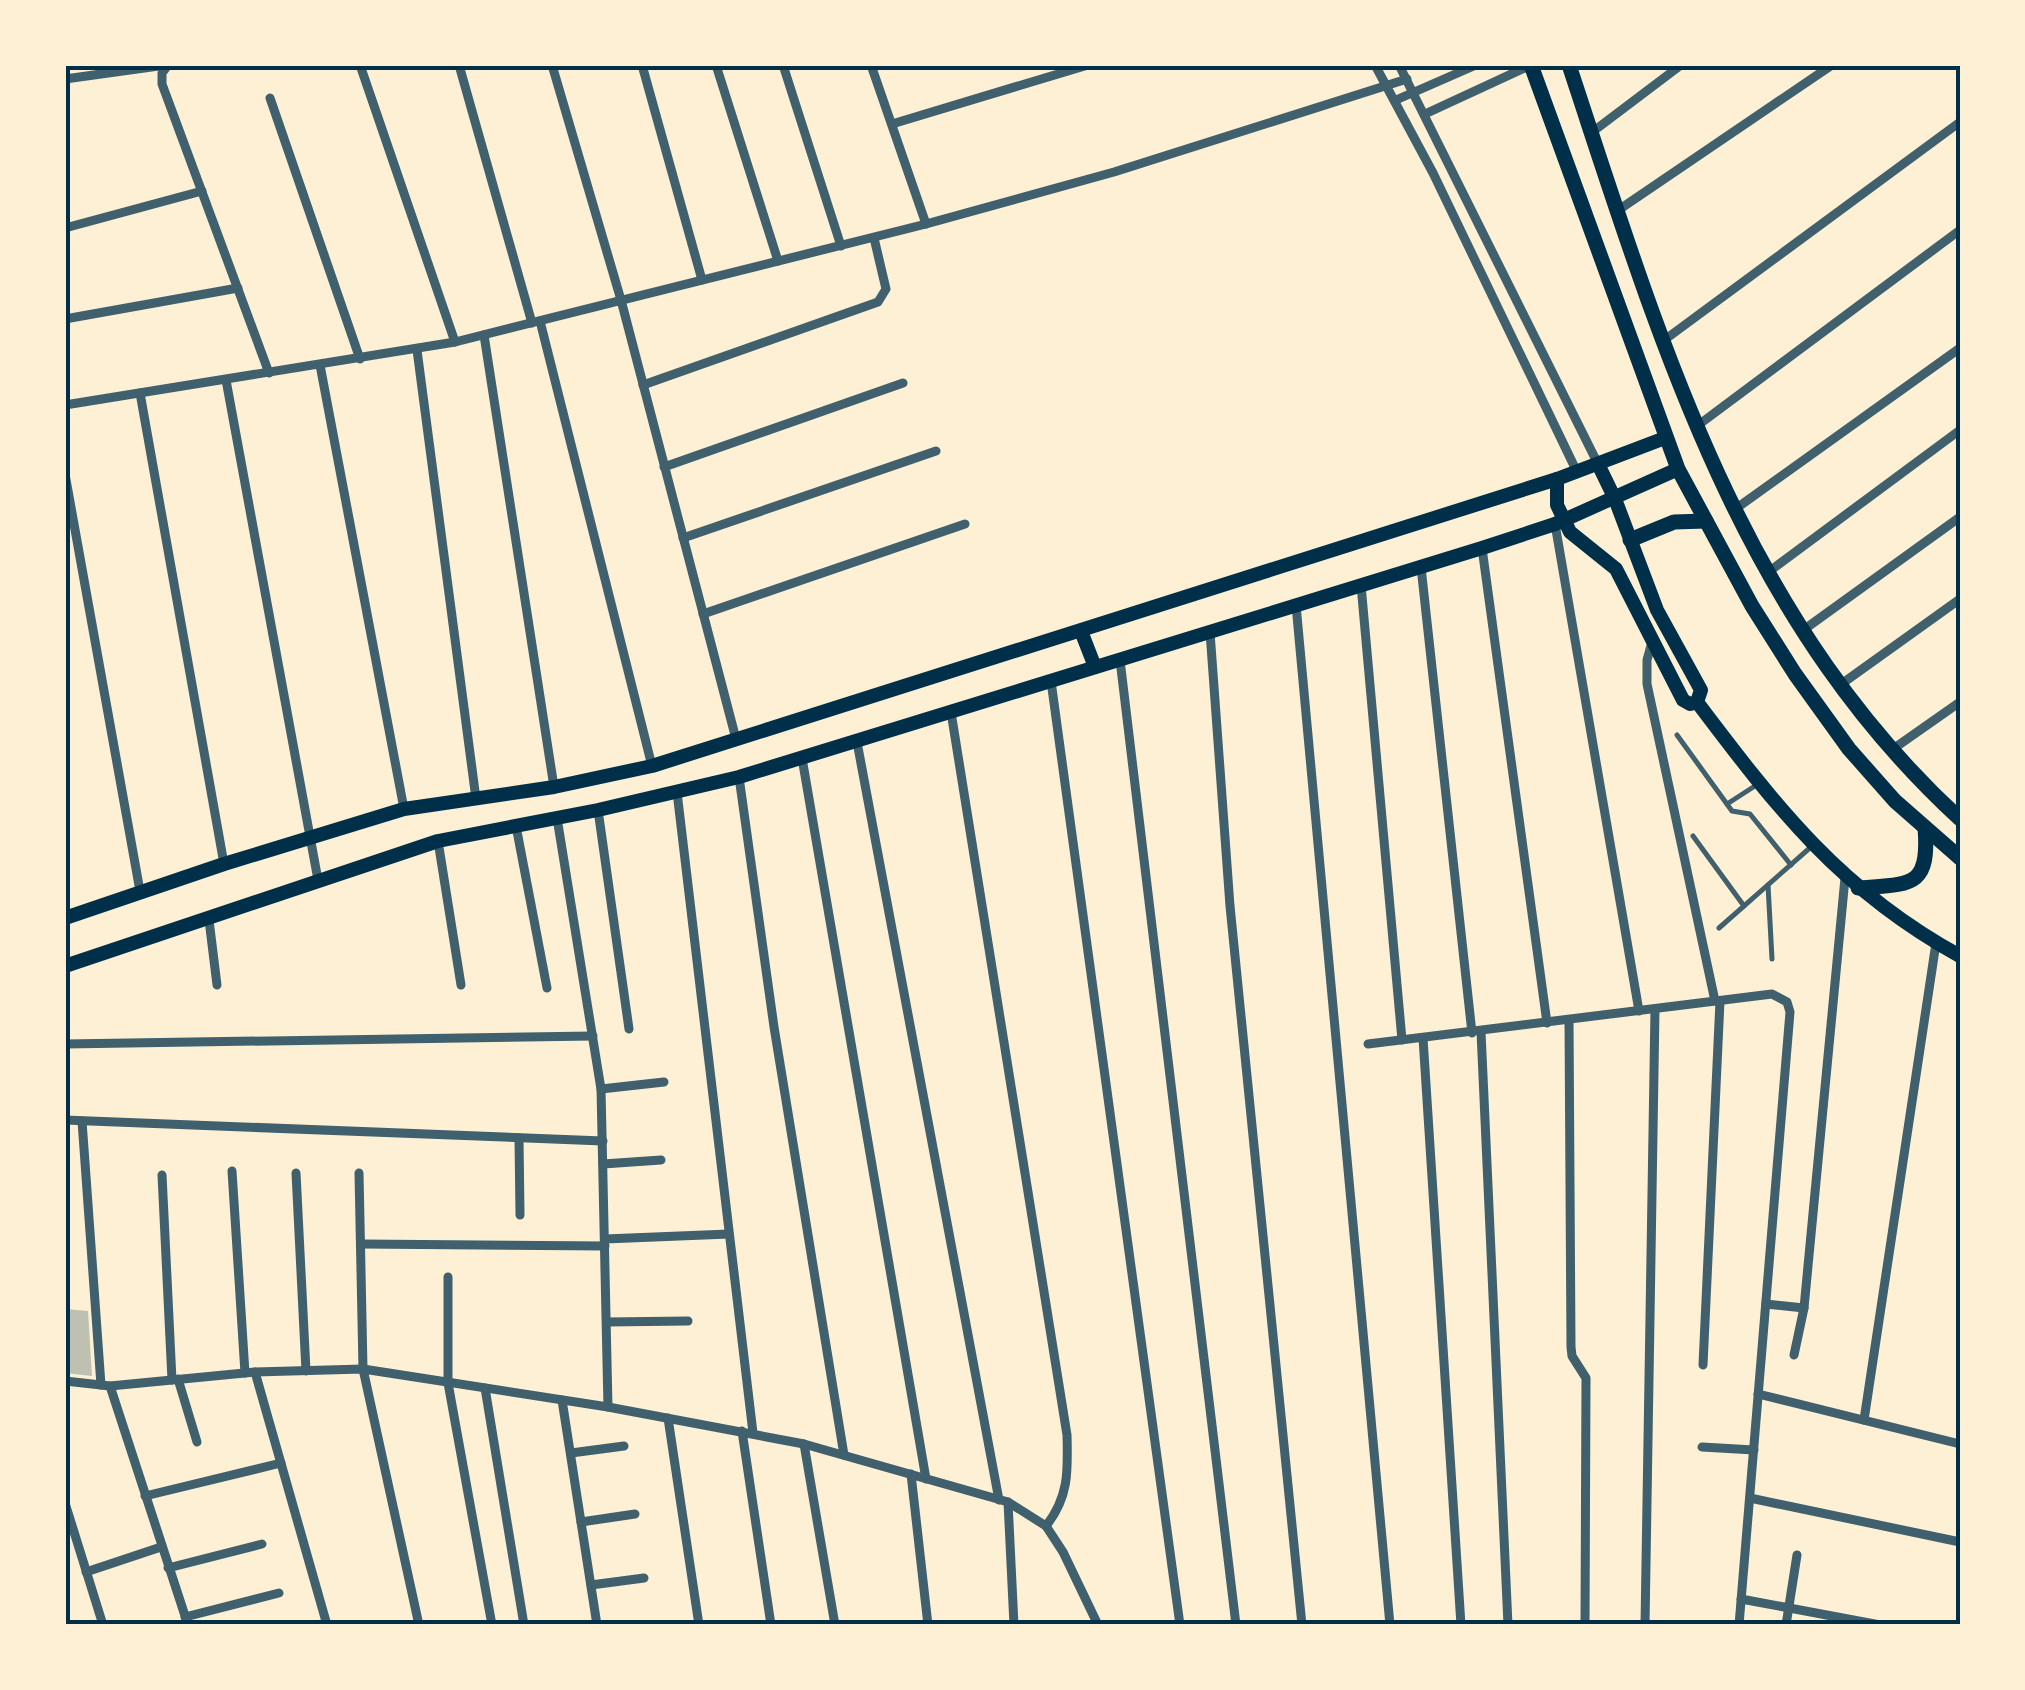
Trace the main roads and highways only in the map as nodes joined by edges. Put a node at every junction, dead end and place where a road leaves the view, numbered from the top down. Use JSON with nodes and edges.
{"nodes":[{"id":1,"x":1531,"y":65,"type":"edge"},
{"id":2,"x":1569,"y":65,"type":"edge"},
{"id":3,"x":1605,"y":177,"type":"junction"},
{"id":4,"x":1577,"y":187,"type":"junction"},
{"id":5,"x":1666,"y":438,"type":"junction"},
{"id":6,"x":1598,"y":464,"type":"junction"},
{"id":7,"x":1678,"y":469,"type":"junction"},
{"id":8,"x":1557,"y":480,"type":"junction"},
{"id":9,"x":1615,"y":499,"type":"junction"},
{"id":10,"x":1706,"y":521,"type":"junction"},
{"id":11,"x":1560,"y":522,"type":"junction"},
{"id":12,"x":1630,"y":540,"type":"junction"},
{"id":13,"x":1081,"y":630,"type":"junction"},
{"id":14,"x":1094,"y":667,"type":"junction"},
{"id":15,"x":1698,"y":702,"type":"junction"},
{"id":16,"x":1960,"y":819,"type":"edge"},
{"id":17,"x":1925,"y":828,"type":"junction"},
{"id":18,"x":1960,"y":858,"type":"edge"},
{"id":19,"x":1852,"y":883,"type":"junction"},
{"id":20,"x":65,"y":918,"type":"edge"},
{"id":21,"x":1960,"y":956,"type":"edge"},
{"id":22,"x":65,"y":966,"type":"edge"}],
"edges":[{"from":1,"to":4,"type":"main road"},
{"from":2,"to":3,"type":"main road"},
{"from":3,"to":4,"type":"main road"},
{"from":3,"to":16,"type":"main road"},
{"from":4,"to":5,"type":"main road"},
{"from":5,"to":6,"type":"main road"},
{"from":5,"to":7,"type":"main road"},
{"from":6,"to":8,"type":"main road"},
{"from":6,"to":9,"type":"main road"},
{"from":7,"to":9,"type":"main road"},
{"from":7,"to":10,"type":"main road"},
{"from":8,"to":11,"type":"main road"},
{"from":8,"to":13,"type":"main road"},
{"from":9,"to":11,"type":"main road"},
{"from":9,"to":12,"type":"main road"},
{"from":10,"to":12,"type":"main road"},
{"from":10,"to":17,"type":"main road"},
{"from":11,"to":14,"type":"main road"},
{"from":11,"to":15,"type":"main road"},
{"from":12,"to":15,"type":"main road"},
{"from":13,"to":14,"type":"main road"},
{"from":13,"to":20,"type":"main road"},
{"from":14,"to":22,"type":"main road"},
{"from":15,"to":19,"type":"main road"},
{"from":17,"to":18,"type":"main road"},
{"from":17,"to":19,"type":"main road"},
{"from":19,"to":21,"type":"main road"}]}
